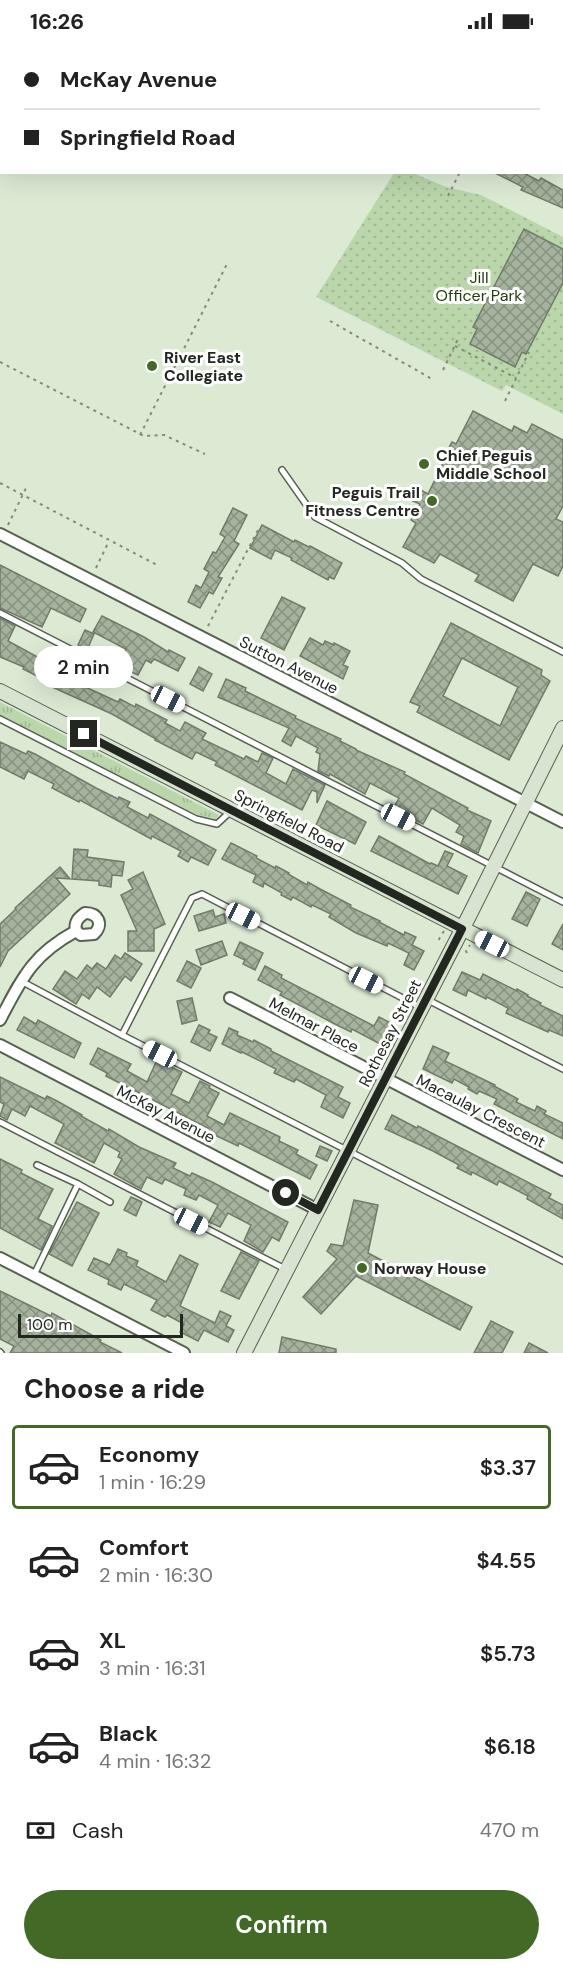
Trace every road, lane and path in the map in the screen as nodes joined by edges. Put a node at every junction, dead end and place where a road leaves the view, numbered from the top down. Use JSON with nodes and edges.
{"nodes":[{"id":1,"x":459,"y":174,"type":"edge"},
{"id":2,"x":448,"y":196,"type":"dead end"},
{"id":3,"x":228,"y":262,"type":"dead end"},
{"id":4,"x":330,"y":321,"type":"dead end"},
{"id":5,"x":458,"y":339,"type":"dead end"},
{"id":6,"x":454,"y":346,"type":"junction"},
{"id":7,"x":530,"y":352,"type":"dead end"},
{"id":8,"x":0,"y":362,"type":"edge"},
{"id":9,"x":443,"y":370,"type":"dead end"},
{"id":10,"x":516,"y":378,"type":"junction"},
{"id":11,"x":432,"y":379,"type":"dead end"},
{"id":12,"x":505,"y":400,"type":"dead end"},
{"id":13,"x":140,"y":435,"type":"junction"},
{"id":14,"x":206,"y":454,"type":"dead end"},
{"id":15,"x":282,"y":470,"type":"dead end"},
{"id":16,"x":0,"y":483,"type":"edge"},
{"id":17,"x":27,"y":486,"type":"dead end"},
{"id":18,"x":23,"y":495,"type":"junction"},
{"id":19,"x":258,"y":530,"type":"dead end"},
{"id":20,"x":2,"y":535,"type":"edge"},
{"id":21,"x":109,"y":541,"type":"junction"},
{"id":22,"x":159,"y":566,"type":"dead end"},
{"id":23,"x":96,"y":568,"type":"dead end"},
{"id":24,"x":0,"y":612,"type":"edge"},
{"id":25,"x":208,"y":626,"type":"dead end"},
{"id":26,"x":563,"y":652,"type":"edge"},
{"id":27,"x":0,"y":691,"type":"edge"},
{"id":28,"x":0,"y":719,"type":"edge"},
{"id":29,"x":563,"y":728,"type":"edge"},
{"id":30,"x":525,"y":802,"type":"junction"},
{"id":31,"x":232,"y":810,"type":"junction"},
{"id":32,"x":563,"y":822,"type":"edge"},
{"id":33,"x":494,"y":866,"type":"junction"},
{"id":34,"x":563,"y":902,"type":"edge"},
{"id":35,"x":462,"y":929,"type":"junction"},
{"id":36,"x":76,"y":931,"type":"dead end"},
{"id":37,"x":444,"y":931,"type":"dead end"},
{"id":38,"x":439,"y":939,"type":"dead end"},
{"id":39,"x":470,"y":945,"type":"dead end"},
{"id":40,"x":467,"y":953,"type":"dead end"},
{"id":41,"x":563,"y":980,"type":"edge"},
{"id":42,"x":21,"y":981,"type":"junction"},
{"id":43,"x":230,"y":998,"type":"dead end"},
{"id":44,"x":423,"y":1003,"type":"junction"},
{"id":45,"x":0,"y":1020,"type":"edge"},
{"id":46,"x":122,"y":1035,"type":"junction"},
{"id":47,"x":0,"y":1045,"type":"edge"},
{"id":48,"x":563,"y":1069,"type":"edge"},
{"id":49,"x":385,"y":1078,"type":"junction"},
{"id":50,"x":0,"y":1122,"type":"edge"},
{"id":51,"x":348,"y":1151,"type":"junction"},
{"id":52,"x":37,"y":1165,"type":"dead end"},
{"id":53,"x":563,"y":1170,"type":"edge"},
{"id":54,"x":78,"y":1184,"type":"junction"},
{"id":55,"x":111,"y":1202,"type":"dead end"},
{"id":56,"x":318,"y":1210,"type":"junction"},
{"id":57,"x":0,"y":1258,"type":"edge"},
{"id":58,"x":563,"y":1261,"type":"edge"},
{"id":59,"x":287,"y":1270,"type":"junction"},
{"id":60,"x":34,"y":1275,"type":"junction"},
{"id":61,"x":184,"y":1353,"type":"edge"},
{"id":62,"x":244,"y":1353,"type":"edge"}],
"edges":[{"from":1,"to":2,"type":"path"},
{"from":3,"to":13,"type":"path"},
{"from":4,"to":11,"type":"path"},
{"from":5,"to":6,"type":"path"},
{"from":6,"to":9,"type":"path"},
{"from":6,"to":10,"type":"path"},
{"from":7,"to":10,"type":"path"},
{"from":8,"to":13,"type":"path"},
{"from":10,"to":12,"type":"path"},
{"from":13,"to":14,"type":"path"},
{"from":15,"to":26,"type":"lane"},
{"from":16,"to":18,"type":"path"},
{"from":17,"to":18,"type":"path"},
{"from":18,"to":20,"type":"path"},
{"from":18,"to":21,"type":"path"},
{"from":19,"to":25,"type":"path"},
{"from":20,"to":30,"type":"street","name":"Sutton Avenue"},
{"from":21,"to":22,"type":"path"},
{"from":21,"to":23,"type":"path"},
{"from":24,"to":33,"type":"lane"},
{"from":27,"to":31,"type":"street","name":"Springfield Road"},
{"from":28,"to":31,"type":"lane"},
{"from":29,"to":30,"type":"street","name":"Rothesay Street"},
{"from":30,"to":32,"type":"street","name":"Sutton Avenue"},
{"from":30,"to":33,"type":"street","name":"Rothesay Street"},
{"from":31,"to":35,"type":"street","name":"Springfield Road"},
{"from":33,"to":34,"type":"lane"},
{"from":33,"to":35,"type":"street","name":"Rothesay Street"},
{"from":35,"to":41,"type":"street","name":"Springfield Road"},
{"from":35,"to":44,"type":"street","name":"Rothesay Street"},
{"from":36,"to":42,"type":"street"},
{"from":37,"to":38,"type":"path"},
{"from":39,"to":40,"type":"path"},
{"from":42,"to":45,"type":"street"},
{"from":42,"to":46,"type":"lane"},
{"from":43,"to":49,"type":"street","name":"Melmar Place"},
{"from":44,"to":46,"type":"lane"},
{"from":44,"to":48,"type":"lane"},
{"from":44,"to":49,"type":"street","name":"Rothesay Street"},
{"from":46,"to":51,"type":"lane"},
{"from":47,"to":56,"type":"street","name":"McKay Avenue"},
{"from":49,"to":51,"type":"street","name":"Rothesay Street"},
{"from":49,"to":53,"type":"street","name":"Macaulay Crescent"},
{"from":50,"to":59,"type":"lane"},
{"from":51,"to":56,"type":"street","name":"Rothesay Street"},
{"from":51,"to":58,"type":"lane"},
{"from":52,"to":54,"type":"lane"},
{"from":54,"to":55,"type":"lane"},
{"from":54,"to":60,"type":"lane"},
{"from":56,"to":59,"type":"street","name":"Rothesay Street"},
{"from":57,"to":60,"type":"street"},
{"from":59,"to":62,"type":"street","name":"Rothesay Street"},
{"from":60,"to":61,"type":"street"}]}
